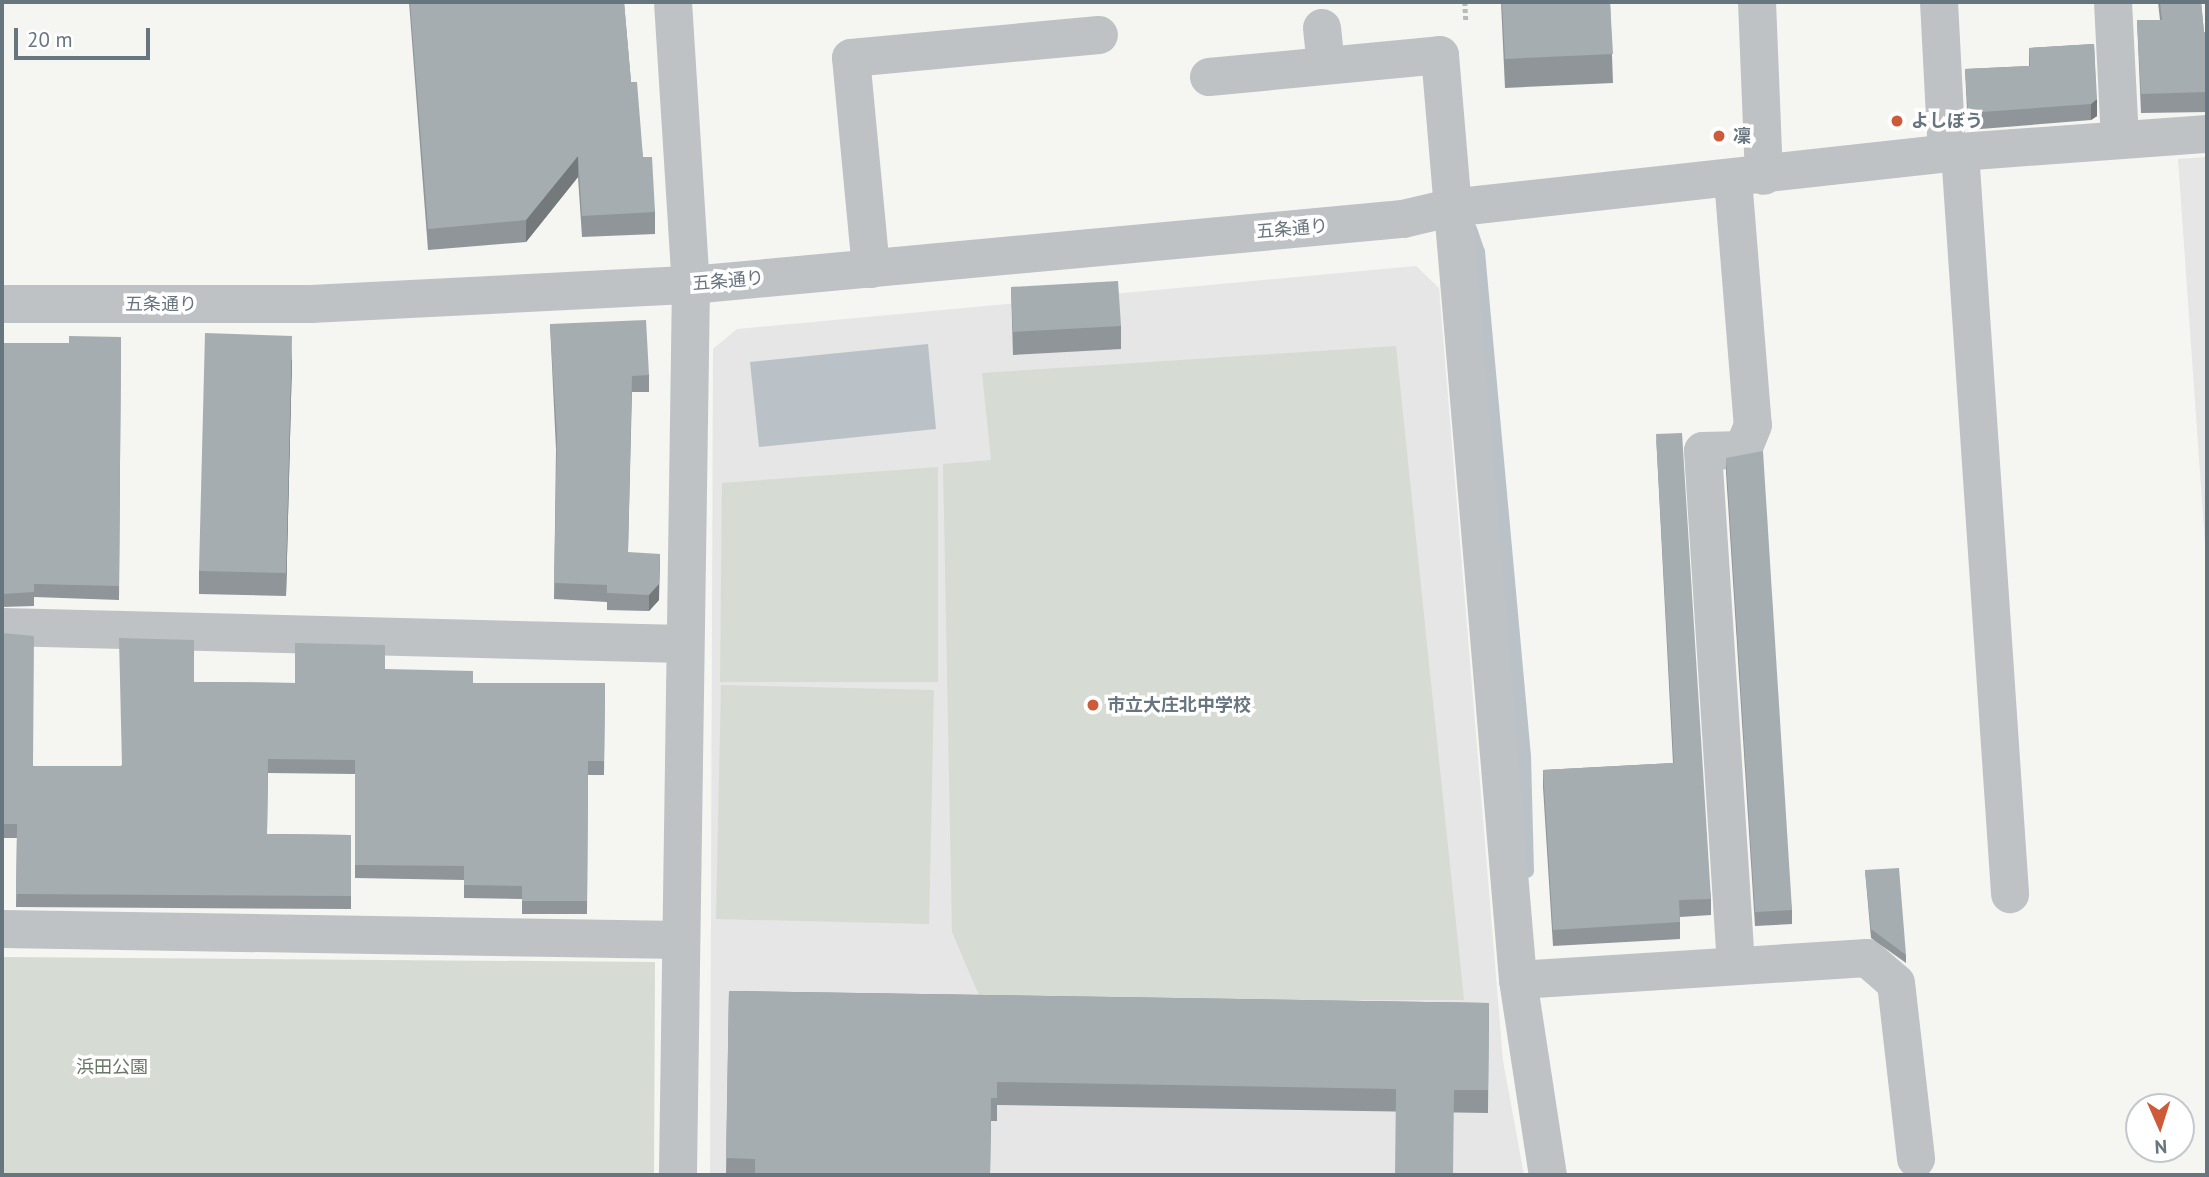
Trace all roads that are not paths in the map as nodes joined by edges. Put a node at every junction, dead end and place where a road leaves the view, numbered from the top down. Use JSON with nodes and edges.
{"nodes":[{"id":1,"x":673,"y":2,"type":"edge"},
{"id":2,"x":1756,"y":2,"type":"edge"},
{"id":3,"x":1939,"y":2,"type":"edge"},
{"id":4,"x":2113,"y":2,"type":"edge"},
{"id":5,"x":1099,"y":35,"type":"dead end"},
{"id":6,"x":1209,"y":76,"type":"dead end"},
{"id":7,"x":2207,"y":134,"type":"edge"},
{"id":8,"x":2120,"y":140,"type":"junction"},
{"id":9,"x":1954,"y":153,"type":"junction"},
{"id":10,"x":1749,"y":178,"type":"junction"},
{"id":11,"x":1450,"y":208,"type":"junction"},
{"id":12,"x":871,"y":269,"type":"junction"},
{"id":13,"x":691,"y":285,"type":"junction"},
{"id":14,"x":2,"y":304,"type":"edge"},
{"id":15,"x":2,"y":626,"type":"edge"},
{"id":16,"x":684,"y":644,"type":"junction"},
{"id":17,"x":2010,"y":894,"type":"dead end"},
{"id":18,"x":2,"y":929,"type":"edge"},
{"id":19,"x":681,"y":940,"type":"junction"},
{"id":20,"x":1736,"y":966,"type":"junction"},
{"id":21,"x":1518,"y":980,"type":"junction"},
{"id":22,"x":1916,"y":1159,"type":"dead end"},
{"id":23,"x":678,"y":1175,"type":"edge"},
{"id":24,"x":1548,"y":1175,"type":"edge"}],
"edges":[{"from":1,"to":13,"type":"street"},
{"from":2,"to":10,"type":"street"},
{"from":3,"to":9,"type":"street"},
{"from":4,"to":8,"type":"street"},
{"from":5,"to":12,"type":"street"},
{"from":6,"to":11,"type":"street"},
{"from":7,"to":8,"type":"street","name":"五条通り"},
{"from":8,"to":9,"type":"street","name":"五条通り"},
{"from":9,"to":10,"type":"street","name":"五条通り"},
{"from":9,"to":17,"type":"street"},
{"from":10,"to":11,"type":"street","name":"五条通り"},
{"from":10,"to":20,"type":"street"},
{"from":11,"to":12,"type":"street","name":"五条通り"},
{"from":11,"to":21,"type":"street"},
{"from":12,"to":13,"type":"street","name":"五条通り"},
{"from":13,"to":14,"type":"street","name":"五条通り"},
{"from":13,"to":16,"type":"street"},
{"from":15,"to":16,"type":"street"},
{"from":16,"to":19,"type":"street"},
{"from":18,"to":19,"type":"street"},
{"from":19,"to":23,"type":"street"},
{"from":20,"to":21,"type":"street"},
{"from":20,"to":22,"type":"street"},
{"from":21,"to":24,"type":"street"}]}
